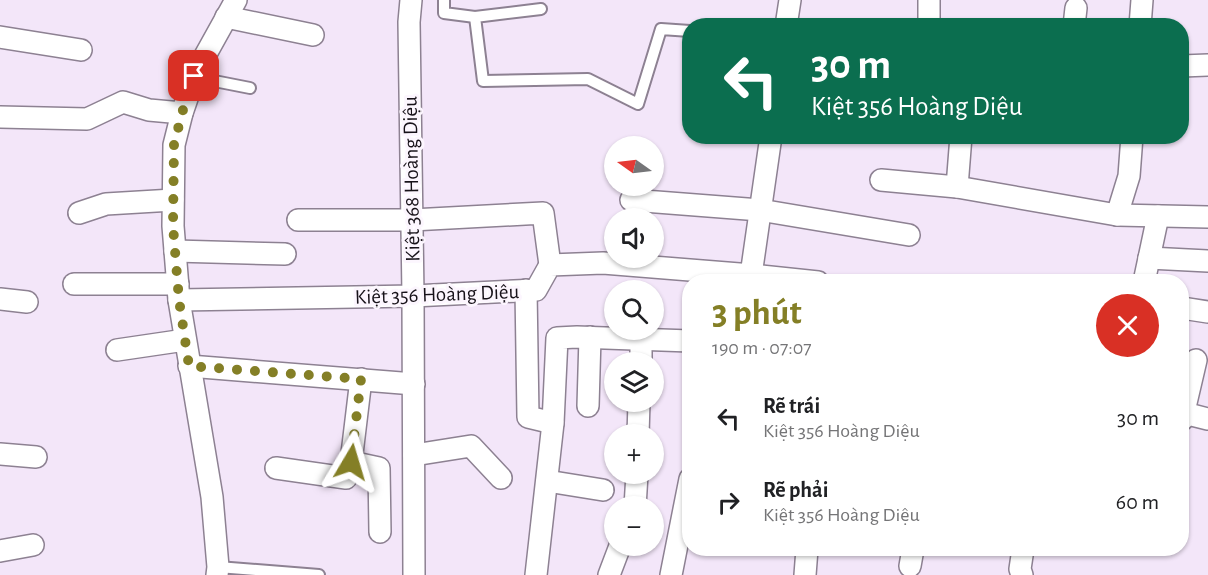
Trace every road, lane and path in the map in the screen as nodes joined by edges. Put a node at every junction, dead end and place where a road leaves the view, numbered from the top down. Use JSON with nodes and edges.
{"nodes":[{"id":1,"x":411,"y":0,"type":"edge"},
{"id":2,"x":444,"y":0,"type":"edge"},
{"id":3,"x":790,"y":0,"type":"edge"},
{"id":4,"x":928,"y":0,"type":"edge"},
{"id":5,"x":1142,"y":0,"type":"edge"},
{"id":6,"x":231,"y":9,"type":"edge"},
{"id":7,"x":541,"y":9,"type":"dead end"},
{"id":8,"x":475,"y":17,"type":"junction"},
{"id":9,"x":787,"y":18,"type":"edge"},
{"id":10,"x":928,"y":18,"type":"edge"},
{"id":11,"x":1141,"y":18,"type":"edge"},
{"id":12,"x":682,"y":30,"type":"edge"},
{"id":13,"x":313,"y":35,"type":"dead end"},
{"id":14,"x":0,"y":37,"type":"edge"},
{"id":15,"x":81,"y":50,"type":"dead end"},
{"id":16,"x":1208,"y":65,"type":"edge"},
{"id":17,"x":1189,"y":66,"type":"edge"},
{"id":18,"x":194,"y":76,"type":"junction"},
{"id":19,"x":250,"y":88,"type":"dead end"},
{"id":20,"x":182,"y":113,"type":"junction"},
{"id":21,"x":0,"y":117,"type":"edge"},
{"id":22,"x":770,"y":144,"type":"edge"},
{"id":23,"x":960,"y":144,"type":"edge"},
{"id":24,"x":1131,"y":144,"type":"edge"},
{"id":25,"x":881,"y":180,"type":"dead end"},
{"id":26,"x":957,"y":187,"type":"junction"},
{"id":27,"x":173,"y":200,"type":"junction"},
{"id":28,"x":631,"y":200,"type":"dead end"},
{"id":29,"x":760,"y":210,"type":"junction"},
{"id":30,"x":80,"y":213,"type":"dead end"},
{"id":31,"x":1117,"y":215,"type":"junction"},
{"id":32,"x":1158,"y":216,"type":"junction"},
{"id":33,"x":1208,"y":217,"type":"edge"},
{"id":34,"x":298,"y":220,"type":"dead end"},
{"id":35,"x":412,"y":220,"type":"junction"},
{"id":36,"x":909,"y":235,"type":"dead end"},
{"id":37,"x":175,"y":251,"type":"junction"},
{"id":38,"x":285,"y":254,"type":"dead end"},
{"id":39,"x":1149,"y":258,"type":"junction"},
{"id":40,"x":1208,"y":261,"type":"edge"},
{"id":41,"x":550,"y":265,"type":"junction"},
{"id":42,"x":712,"y":274,"type":"edge"},
{"id":43,"x":752,"y":274,"type":"edge"},
{"id":44,"x":1146,"y":274,"type":"edge"},
{"id":45,"x":74,"y":284,"type":"dead end"},
{"id":46,"x":526,"y":290,"type":"junction"},
{"id":47,"x":178,"y":292,"type":"junction"},
{"id":48,"x":413,"y":296,"type":"junction"},
{"id":49,"x":0,"y":299,"type":"edge"},
{"id":50,"x":27,"y":302,"type":"dead end"},
{"id":51,"x":1189,"y":309,"type":"edge"},
{"id":52,"x":1208,"y":312,"type":"edge"},
{"id":53,"x":590,"y":337,"type":"junction"},
{"id":54,"x":604,"y":338,"type":"edge"},
{"id":55,"x":185,"y":340,"type":"junction"},
{"id":56,"x":657,"y":340,"type":"edge"},
{"id":57,"x":682,"y":342,"type":"edge"},
{"id":58,"x":117,"y":350,"type":"dead end"},
{"id":59,"x":1195,"y":360,"type":"edge"},
{"id":60,"x":189,"y":366,"type":"junction"},
{"id":61,"x":361,"y":379,"type":"junction"},
{"id":62,"x":414,"y":384,"type":"junction"},
{"id":63,"x":1189,"y":385,"type":"edge"},
{"id":64,"x":588,"y":406,"type":"dead end"},
{"id":65,"x":1189,"y":409,"type":"edge"},
{"id":66,"x":1208,"y":419,"type":"edge"},
{"id":67,"x":553,"y":423,"type":"junction"},
{"id":68,"x":0,"y":454,"type":"edge"},
{"id":69,"x":414,"y":455,"type":"junction"},
{"id":70,"x":36,"y":457,"type":"dead end"},
{"id":71,"x":351,"y":462,"type":"junction"},
{"id":72,"x":276,"y":468,"type":"dead end"},
{"id":73,"x":501,"y":478,"type":"dead end"},
{"id":74,"x":547,"y":481,"type":"junction"},
{"id":75,"x":603,"y":490,"type":"dead end"},
{"id":76,"x":682,"y":519,"type":"edge"},
{"id":77,"x":380,"y":531,"type":"dead end"},
{"id":78,"x":33,"y":545,"type":"dead end"},
{"id":79,"x":0,"y":551,"type":"edge"},
{"id":80,"x":616,"y":556,"type":"edge"},
{"id":81,"x":807,"y":556,"type":"edge"},
{"id":82,"x":1022,"y":556,"type":"edge"},
{"id":83,"x":217,"y":571,"type":"edge"},
{"id":84,"x":319,"y":575,"type":"edge"},
{"id":85,"x":414,"y":575,"type":"edge"},
{"id":86,"x":536,"y":575,"type":"edge"},
{"id":87,"x":609,"y":575,"type":"edge"},
{"id":88,"x":671,"y":575,"type":"edge"},
{"id":89,"x":806,"y":575,"type":"edge"},
{"id":90,"x":1022,"y":575,"type":"edge"}],
"edges":[{"from":1,"to":35,"type":"street","name":"Kiệt 368 Hoàng Diệu"},
{"from":2,"to":8,"type":"lane"},
{"from":3,"to":9,"type":"street"},
{"from":4,"to":10,"type":"street"},
{"from":5,"to":11,"type":"street"},
{"from":6,"to":13,"type":"street"},
{"from":6,"to":18,"type":"street"},
{"from":7,"to":8,"type":"lane"},
{"from":8,"to":12,"type":"lane"},
{"from":14,"to":15,"type":"street"},
{"from":16,"to":17,"type":"street"},
{"from":18,"to":19,"type":"lane"},
{"from":18,"to":20,"type":"street"},
{"from":20,"to":21,"type":"street"},
{"from":20,"to":27,"type":"street"},
{"from":22,"to":29,"type":"street"},
{"from":23,"to":26,"type":"street"},
{"from":24,"to":31,"type":"street"},
{"from":25,"to":26,"type":"street"},
{"from":26,"to":31,"type":"street"},
{"from":27,"to":30,"type":"street"},
{"from":27,"to":37,"type":"street"},
{"from":28,"to":29,"type":"street"},
{"from":29,"to":36,"type":"street"},
{"from":29,"to":43,"type":"street"},
{"from":31,"to":32,"type":"street"},
{"from":32,"to":33,"type":"street"},
{"from":32,"to":39,"type":"street"},
{"from":34,"to":35,"type":"street"},
{"from":35,"to":41,"type":"street"},
{"from":35,"to":48,"type":"street","name":"Kiệt 368 Hoàng Diệu"},
{"from":37,"to":38,"type":"street"},
{"from":37,"to":47,"type":"street"},
{"from":39,"to":40,"type":"street"},
{"from":39,"to":44,"type":"street"},
{"from":41,"to":42,"type":"street"},
{"from":41,"to":46,"type":"street","name":"Kiệt 356 Hoàng Diệu"},
{"from":45,"to":47,"type":"street","name":"Kiệt 356 Hoàng Diệu"},
{"from":46,"to":48,"type":"street","name":"Kiệt 356 Hoàng Diệu"},
{"from":46,"to":67,"type":"street"},
{"from":47,"to":48,"type":"street","name":"Kiệt 356 Hoàng Diệu"},
{"from":47,"to":55,"type":"street"},
{"from":48,"to":62,"type":"street","name":"Kiệt 368 Hoàng Diệu"},
{"from":49,"to":50,"type":"street"},
{"from":51,"to":52,"type":"street"},
{"from":53,"to":54,"type":"street"},
{"from":53,"to":64,"type":"street"},
{"from":53,"to":67,"type":"street"},
{"from":55,"to":58,"type":"street"},
{"from":55,"to":60,"type":"street"},
{"from":56,"to":57,"type":"street"},
{"from":59,"to":63,"type":"street"},
{"from":60,"to":61,"type":"street"},
{"from":60,"to":83,"type":"street"},
{"from":61,"to":62,"type":"street"},
{"from":61,"to":71,"type":"street"},
{"from":62,"to":69,"type":"street","name":"Kiệt 368 Hoàng Diệu"},
{"from":65,"to":66,"type":"street"},
{"from":67,"to":74,"type":"street"},
{"from":68,"to":70,"type":"street"},
{"from":69,"to":73,"type":"street"},
{"from":69,"to":85,"type":"street","name":"Kiệt 368 Hoàng Diệu"},
{"from":71,"to":72,"type":"street"},
{"from":71,"to":77,"type":"street"},
{"from":74,"to":75,"type":"street"},
{"from":74,"to":86,"type":"street"},
{"from":76,"to":88,"type":"street"},
{"from":78,"to":79,"type":"street"},
{"from":80,"to":87,"type":"street"},
{"from":81,"to":89,"type":"street"},
{"from":82,"to":90,"type":"street"},
{"from":83,"to":84,"type":"lane"}]}
